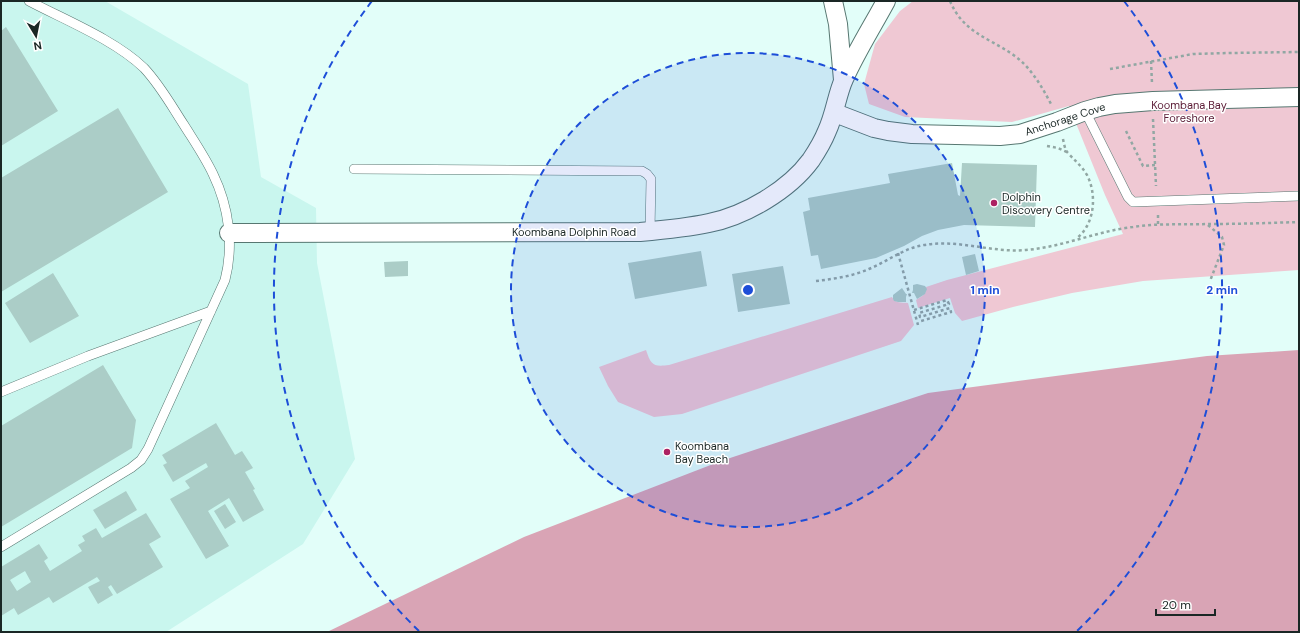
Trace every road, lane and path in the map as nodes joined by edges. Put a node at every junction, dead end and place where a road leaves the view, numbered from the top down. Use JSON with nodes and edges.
{"nodes":[{"id":1,"x":29,"y":1,"type":"edge"},
{"id":2,"x":833,"y":1,"type":"edge"},
{"id":3,"x":886,"y":1,"type":"edge"},
{"id":4,"x":1299,"y":52,"type":"edge"},
{"id":5,"x":1151,"y":61,"type":"junction"},
{"id":6,"x":1110,"y":69,"type":"dead end"},
{"id":7,"x":843,"y":80,"type":"junction"},
{"id":8,"x":1299,"y":97,"type":"edge"},
{"id":9,"x":1153,"y":101,"type":"junction"},
{"id":10,"x":1085,"y":111,"type":"junction"},
{"id":11,"x":834,"y":112,"type":"junction"},
{"id":12,"x":1126,"y":131,"type":"dead end"},
{"id":13,"x":1155,"y":165,"type":"junction"},
{"id":14,"x":354,"y":168,"type":"dead end"},
{"id":15,"x":1299,"y":196,"type":"edge"},
{"id":16,"x":1157,"y":201,"type":"junction"},
{"id":17,"x":1299,"y":222,"type":"edge"},
{"id":18,"x":1208,"y":224,"type":"junction"},
{"id":19,"x":1158,"y":225,"type":"junction"},
{"id":20,"x":650,"y":231,"type":"junction"},
{"id":21,"x":229,"y":233,"type":"junction"},
{"id":22,"x":898,"y":253,"type":"junction"},
{"id":23,"x":1210,"y":281,"type":"dead end"},
{"id":24,"x":816,"y":282,"type":"dead end"},
{"id":25,"x":914,"y":310,"type":"junction"},
{"id":26,"x":211,"y":311,"type":"junction"},
{"id":27,"x":922,"y":323,"type":"dead end"},
{"id":28,"x":918,"y":324,"type":"dead end"},
{"id":29,"x":1,"y":392,"type":"edge"},
{"id":30,"x":1,"y":547,"type":"edge"}],
"edges":[{"from":1,"to":21,"type":"lane"},
{"from":2,"to":7,"type":"street","name":"Koombana Dolphin Road"},
{"from":3,"to":7,"type":"street","name":"Koombana Dolphin Road"},
{"from":4,"to":5,"type":"path"},
{"from":5,"to":6,"type":"path"},
{"from":5,"to":9,"type":"path"},
{"from":7,"to":11,"type":"street","name":"Koombana Dolphin Road"},
{"from":8,"to":9,"type":"street","name":"Anchorage Cove"},
{"from":9,"to":10,"type":"street","name":"Anchorage Cove"},
{"from":9,"to":13,"type":"path"},
{"from":10,"to":11,"type":"street","name":"Anchorage Cove"},
{"from":10,"to":16,"type":"lane"},
{"from":11,"to":20,"type":"street","name":"Koombana Dolphin Road"},
{"from":12,"to":13,"type":"path"},
{"from":13,"to":16,"type":"path"},
{"from":14,"to":20,"type":"lane"},
{"from":15,"to":16,"type":"lane"},
{"from":16,"to":19,"type":"path"},
{"from":17,"to":18,"type":"path"},
{"from":18,"to":19,"type":"path"},
{"from":18,"to":23,"type":"path"},
{"from":19,"to":22,"type":"path"},
{"from":20,"to":21,"type":"street","name":"Koombana Dolphin Road"},
{"from":21,"to":26,"type":"lane"},
{"from":22,"to":24,"type":"path"},
{"from":22,"to":25,"type":"path"},
{"from":25,"to":27,"type":"path"},
{"from":25,"to":28,"type":"path"},
{"from":26,"to":29,"type":"lane"},
{"from":26,"to":30,"type":"lane"}]}
